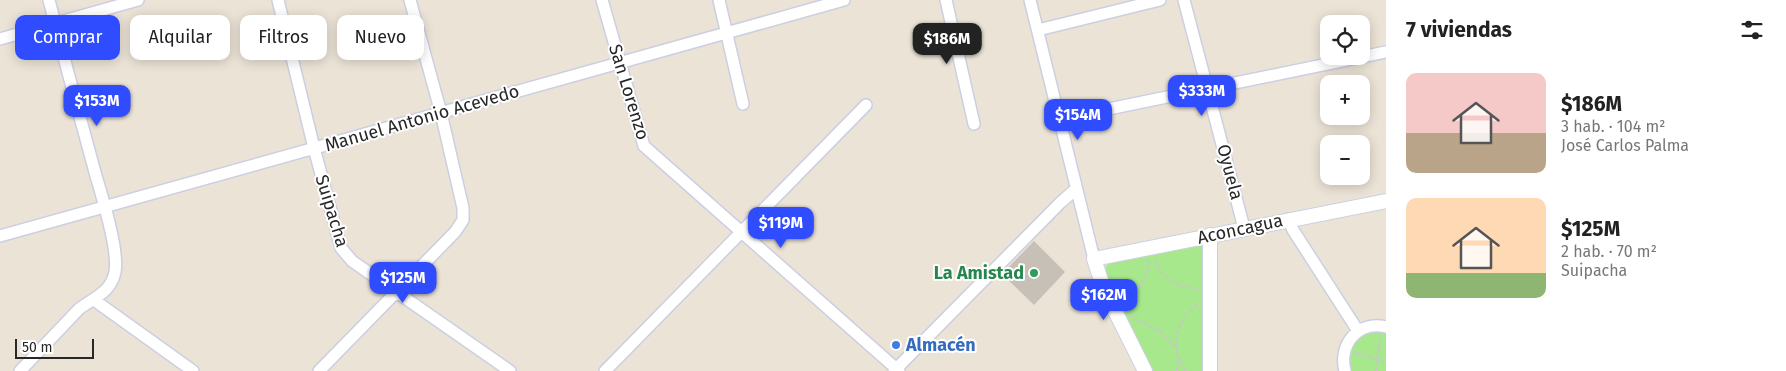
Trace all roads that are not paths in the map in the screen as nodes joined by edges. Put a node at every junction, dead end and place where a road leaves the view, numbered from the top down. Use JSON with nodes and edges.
{"nodes":[{"id":1,"x":49,"y":0,"type":"edge"},
{"id":2,"x":138,"y":0,"type":"edge"},
{"id":3,"x":278,"y":0,"type":"edge"},
{"id":4,"x":410,"y":0,"type":"edge"},
{"id":5,"x":602,"y":0,"type":"edge"},
{"id":6,"x":719,"y":0,"type":"edge"},
{"id":7,"x":844,"y":0,"type":"edge"},
{"id":8,"x":946,"y":0,"type":"edge"},
{"id":9,"x":1030,"y":0,"type":"edge"},
{"id":10,"x":1160,"y":0,"type":"edge"},
{"id":11,"x":1184,"y":0,"type":"edge"},
{"id":12,"x":52,"y":15,"type":"edge"},
{"id":13,"x":83,"y":15,"type":"edge"},
{"id":14,"x":1038,"y":30,"type":"junction"},
{"id":15,"x":726,"y":32,"type":"junction"},
{"id":16,"x":15,"y":35,"type":"edge"},
{"id":17,"x":0,"y":39,"type":"edge"},
{"id":18,"x":1386,"y":52,"type":"edge"},
{"id":19,"x":64,"y":60,"type":"edge"},
{"id":20,"x":619,"y":62,"type":"junction"},
{"id":21,"x":1208,"y":88,"type":"junction"},
{"id":22,"x":743,"y":104,"type":"dead end"},
{"id":23,"x":866,"y":105,"type":"dead end"},
{"id":24,"x":441,"y":113,"type":"junction"},
{"id":25,"x":1060,"y":120,"type":"junction"},
{"id":26,"x":974,"y":124,"type":"dead end"},
{"id":27,"x":314,"y":148,"type":"junction"},
{"id":28,"x":1076,"y":189,"type":"junction"},
{"id":29,"x":1386,"y":201,"type":"edge"},
{"id":30,"x":105,"y":207,"type":"junction"},
{"id":31,"x":1288,"y":219,"type":"junction"},
{"id":32,"x":1244,"y":228,"type":"junction"},
{"id":33,"x":742,"y":232,"type":"junction"},
{"id":34,"x":1210,"y":235,"type":"junction"},
{"id":35,"x":0,"y":236,"type":"edge"},
{"id":36,"x":1094,"y":259,"type":"junction"},
{"id":37,"x":396,"y":292,"type":"junction"},
{"id":38,"x":94,"y":300,"type":"junction"},
{"id":39,"x":1383,"y":326,"type":"edge"},
{"id":40,"x":1358,"y":331,"type":"junction"},
{"id":41,"x":897,"y":370,"type":"edge"},
{"id":42,"x":20,"y":371,"type":"edge"},
{"id":43,"x":192,"y":371,"type":"edge"},
{"id":44,"x":319,"y":371,"type":"edge"},
{"id":45,"x":510,"y":371,"type":"edge"},
{"id":46,"x":605,"y":371,"type":"edge"},
{"id":47,"x":1145,"y":371,"type":"edge"},
{"id":48,"x":1210,"y":371,"type":"edge"},
{"id":49,"x":1345,"y":371,"type":"edge"}],
"edges":[{"from":1,"to":12,"type":"street"},
{"from":2,"to":13,"type":"street"},
{"from":3,"to":27,"type":"street","name":"Suipacha"},
{"from":4,"to":24,"type":"street"},
{"from":5,"to":20,"type":"street","name":"San Lorenzo"},
{"from":6,"to":15,"type":"street"},
{"from":7,"to":15,"type":"street","name":"Manuel Antonio Acevedo"},
{"from":8,"to":26,"type":"street"},
{"from":9,"to":14,"type":"street"},
{"from":10,"to":14,"type":"street"},
{"from":11,"to":21,"type":"street","name":"Oyuela"},
{"from":14,"to":25,"type":"street"},
{"from":15,"to":20,"type":"street","name":"Manuel Antonio Acevedo"},
{"from":15,"to":22,"type":"street"},
{"from":16,"to":17,"type":"street"},
{"from":18,"to":21,"type":"street"},
{"from":19,"to":30,"type":"street"},
{"from":20,"to":24,"type":"street","name":"Manuel Antonio Acevedo"},
{"from":20,"to":33,"type":"street","name":"San Lorenzo"},
{"from":21,"to":25,"type":"street"},
{"from":21,"to":32,"type":"street","name":"Oyuela"},
{"from":23,"to":33,"type":"street"},
{"from":24,"to":27,"type":"street","name":"Manuel Antonio Acevedo"},
{"from":24,"to":37,"type":"street"},
{"from":25,"to":28,"type":"street"},
{"from":27,"to":30,"type":"street","name":"Manuel Antonio Acevedo"},
{"from":27,"to":37,"type":"street","name":"Suipacha"},
{"from":28,"to":36,"type":"street"},
{"from":28,"to":41,"type":"street"},
{"from":29,"to":31,"type":"street","name":"Aconcagua"},
{"from":30,"to":35,"type":"street","name":"Manuel Antonio Acevedo"},
{"from":30,"to":38,"type":"street"},
{"from":31,"to":32,"type":"street","name":"Aconcagua"},
{"from":31,"to":40,"type":"street"},
{"from":32,"to":34,"type":"street","name":"Aconcagua"},
{"from":33,"to":41,"type":"street","name":"San Lorenzo"},
{"from":33,"to":46,"type":"street"},
{"from":34,"to":36,"type":"street","name":"Aconcagua"},
{"from":34,"to":48,"type":"street"},
{"from":36,"to":47,"type":"street"},
{"from":37,"to":44,"type":"street"},
{"from":37,"to":45,"type":"street","name":"Suipacha"},
{"from":38,"to":42,"type":"street"},
{"from":38,"to":43,"type":"street"},
{"from":39,"to":40,"type":"street"},
{"from":40,"to":49,"type":"street"}]}
